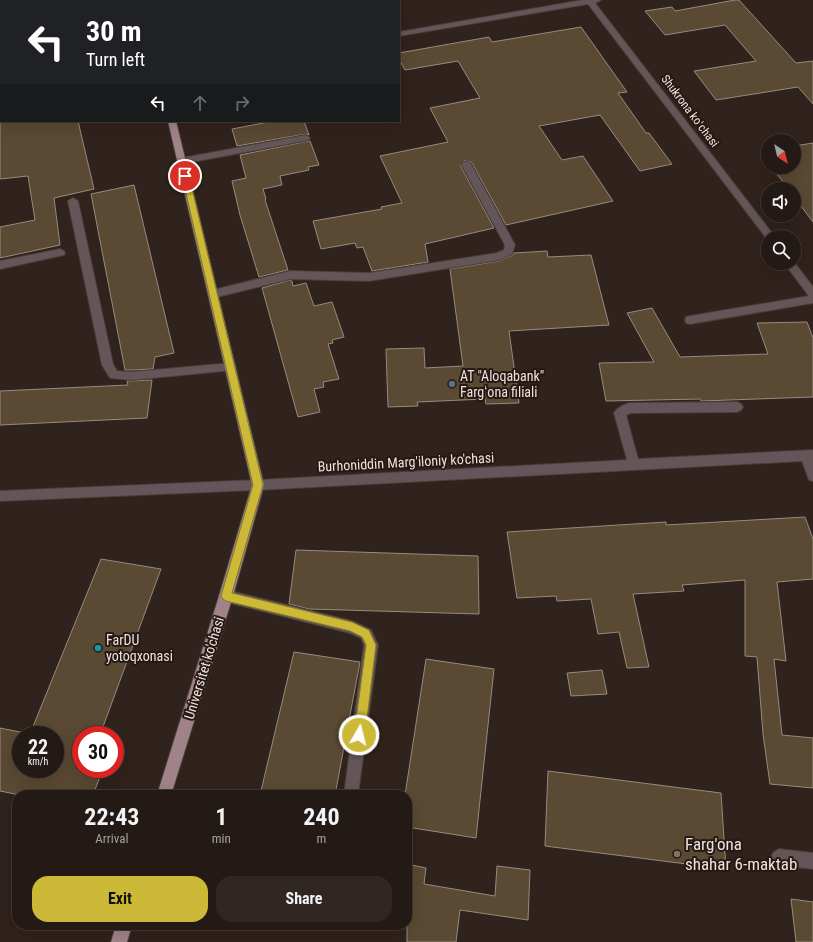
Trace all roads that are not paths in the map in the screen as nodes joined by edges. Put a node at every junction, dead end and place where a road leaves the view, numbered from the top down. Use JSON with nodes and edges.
{"nodes":[{"id":1,"x":592,"y":0,"type":"edge"},
{"id":2,"x":400,"y":34,"type":"edge"},
{"id":3,"x":172,"y":122,"type":"edge"},
{"id":4,"x":306,"y":138,"type":"dead end"},
{"id":5,"x":182,"y":161,"type":"junction"},
{"id":6,"x":466,"y":164,"type":"dead end"},
{"id":7,"x":73,"y":201,"type":"dead end"},
{"id":8,"x":765,"y":230,"type":"edge"},
{"id":9,"x":60,"y":253,"type":"dead end"},
{"id":10,"x":0,"y":265,"type":"edge"},
{"id":11,"x":794,"y":270,"type":"edge"},
{"id":12,"x":213,"y":294,"type":"junction"},
{"id":13,"x":813,"y":294,"type":"edge"},
{"id":14,"x":813,"y":299,"type":"edge"},
{"id":15,"x":690,"y":320,"type":"dead end"},
{"id":16,"x":230,"y":367,"type":"junction"},
{"id":17,"x":737,"y":407,"type":"dead end"},
{"id":18,"x":810,"y":455,"type":"edge"},
{"id":19,"x":634,"y":465,"type":"junction"},
{"id":20,"x":813,"y":476,"type":"edge"},
{"id":21,"x":258,"y":485,"type":"junction"},
{"id":22,"x":0,"y":496,"type":"edge"},
{"id":23,"x":226,"y":596,"type":"junction"},
{"id":24,"x":166,"y":790,"type":"edge"},
{"id":25,"x":353,"y":790,"type":"edge"},
{"id":26,"x":779,"y":857,"type":"dead end"},
{"id":27,"x":813,"y":861,"type":"edge"},
{"id":28,"x":123,"y":930,"type":"edge"},
{"id":29,"x":119,"y":942,"type":"edge"}],
"edges":[{"from":1,"to":2,"type":"street"},
{"from":1,"to":8,"type":"street","name":"Shukrona koʻchasi"},
{"from":3,"to":5,"type":"main road","name":"Universitet ko'chasi"},
{"from":4,"to":5,"type":"street"},
{"from":5,"to":12,"type":"main road","name":"Universitet ko'chasi"},
{"from":6,"to":12,"type":"street"},
{"from":7,"to":16,"type":"street"},
{"from":9,"to":10,"type":"street"},
{"from":11,"to":13,"type":"street"},
{"from":12,"to":16,"type":"main road","name":"Universitet ko'chasi"},
{"from":14,"to":15,"type":"street"},
{"from":16,"to":21,"type":"main road","name":"Universitet ko'chasi"},
{"from":17,"to":19,"type":"street"},
{"from":18,"to":19,"type":"street","name":"Burhoniddin Marg'iloniy ko'chasi"},
{"from":18,"to":20,"type":"street"},
{"from":19,"to":21,"type":"street","name":"Burhoniddin Marg'iloniy ko'chasi"},
{"from":21,"to":22,"type":"street","name":"Burhoniddin Marg'iloniy ko'chasi"},
{"from":21,"to":23,"type":"main road","name":"Universitet ko'chasi"},
{"from":23,"to":24,"type":"main road","name":"Universitet ko'chasi"},
{"from":23,"to":25,"type":"street"},
{"from":26,"to":27,"type":"street"},
{"from":28,"to":29,"type":"main road"}]}
